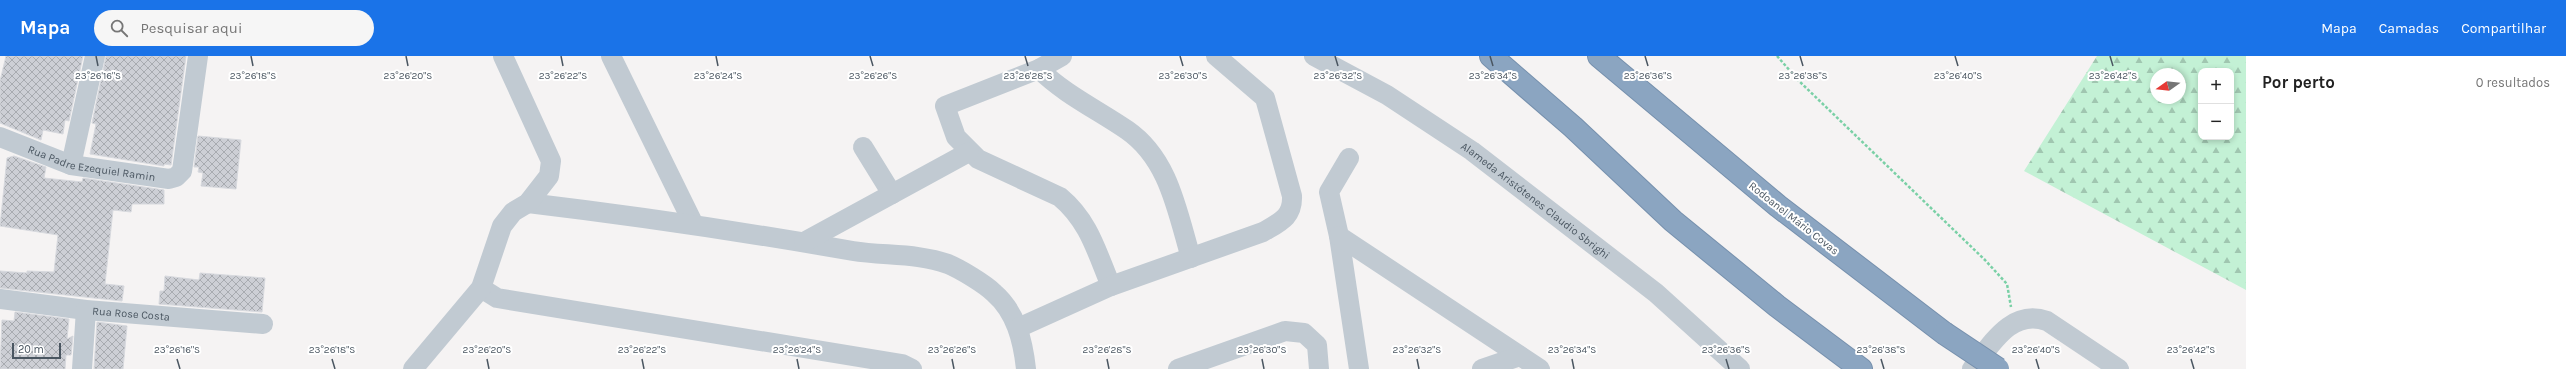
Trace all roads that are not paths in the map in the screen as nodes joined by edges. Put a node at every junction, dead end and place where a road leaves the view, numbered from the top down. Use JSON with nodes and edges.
{"nodes":[{"id":1,"x":95,"y":56,"type":"edge"},
{"id":2,"x":198,"y":56,"type":"edge"},
{"id":3,"x":503,"y":56,"type":"edge"},
{"id":4,"x":611,"y":56,"type":"edge"},
{"id":5,"x":1062,"y":56,"type":"edge"},
{"id":6,"x":1216,"y":56,"type":"edge"},
{"id":7,"x":1314,"y":56,"type":"edge"},
{"id":8,"x":1491,"y":56,"type":"edge"},
{"id":9,"x":1599,"y":56,"type":"edge"},
{"id":10,"x":1039,"y":68,"type":"junction"},
{"id":11,"x":0,"y":137,"type":"edge"},
{"id":12,"x":863,"y":147,"type":"dead end"},
{"id":13,"x":969,"y":152,"type":"junction"},
{"id":14,"x":1349,"y":158,"type":"dead end"},
{"id":15,"x":71,"y":165,"type":"junction"},
{"id":16,"x":892,"y":194,"type":"junction"},
{"id":17,"x":528,"y":202,"type":"junction"},
{"id":18,"x":694,"y":225,"type":"junction"},
{"id":19,"x":1339,"y":236,"type":"junction"},
{"id":20,"x":804,"y":242,"type":"junction"},
{"id":21,"x":1191,"y":258,"type":"junction"},
{"id":22,"x":1111,"y":286,"type":"junction"},
{"id":23,"x":481,"y":288,"type":"junction"},
{"id":24,"x":0,"y":299,"type":"edge"},
{"id":25,"x":86,"y":310,"type":"junction"},
{"id":26,"x":263,"y":324,"type":"dead end"},
{"id":27,"x":1018,"y":328,"type":"junction"},
{"id":28,"x":1520,"y":356,"type":"junction"},
{"id":29,"x":421,"y":366,"type":"edge"},
{"id":30,"x":82,"y":369,"type":"edge"},
{"id":31,"x":912,"y":369,"type":"edge"},
{"id":32,"x":1026,"y":369,"type":"edge"},
{"id":33,"x":1178,"y":369,"type":"edge"},
{"id":34,"x":1319,"y":369,"type":"edge"},
{"id":35,"x":1360,"y":369,"type":"edge"},
{"id":36,"x":1482,"y":369,"type":"edge"},
{"id":37,"x":1540,"y":369,"type":"edge"},
{"id":38,"x":1740,"y":369,"type":"edge"},
{"id":39,"x":1861,"y":369,"type":"edge"},
{"id":40,"x":1972,"y":369,"type":"edge"},
{"id":41,"x":1998,"y":369,"type":"edge"},
{"id":42,"x":2119,"y":369,"type":"edge"}],
"edges":[{"from":1,"to":15,"type":"street"},
{"from":2,"to":15,"type":"street","name":"Rua Padre Ezequiel Ramin"},
{"from":3,"to":17,"type":"street"},
{"from":4,"to":18,"type":"street"},
{"from":5,"to":10,"type":"street"},
{"from":6,"to":21,"type":"street"},
{"from":7,"to":38,"type":"street","name":"Alameda Aristótenes Claudio Sbrighi"},
{"from":8,"to":39,"type":"highway"},
{"from":9,"to":41,"type":"highway","name":"Rodoanel Mário Covas","bridge":true},
{"from":10,"to":13,"type":"street"},
{"from":10,"to":21,"type":"street"},
{"from":11,"to":15,"type":"street","name":"Rua Padre Ezequiel Ramin"},
{"from":12,"to":16,"type":"street"},
{"from":13,"to":16,"type":"street"},
{"from":13,"to":22,"type":"street"},
{"from":14,"to":19,"type":"street"},
{"from":16,"to":20,"type":"street"},
{"from":17,"to":18,"type":"street"},
{"from":17,"to":23,"type":"street"},
{"from":18,"to":20,"type":"street"},
{"from":19,"to":28,"type":"street"},
{"from":19,"to":35,"type":"street"},
{"from":20,"to":27,"type":"street"},
{"from":21,"to":22,"type":"street"},
{"from":22,"to":27,"type":"street"},
{"from":23,"to":29,"type":"street"},
{"from":23,"to":31,"type":"street"},
{"from":24,"to":25,"type":"street","name":"Rua Rose Costa"},
{"from":25,"to":26,"type":"street","name":"Rua Rose Costa"},
{"from":25,"to":30,"type":"street"},
{"from":27,"to":32,"type":"street"},
{"from":28,"to":36,"type":"street"},
{"from":28,"to":37,"type":"street"},
{"from":33,"to":34,"type":"street"},
{"from":40,"to":42,"type":"street"}]}
